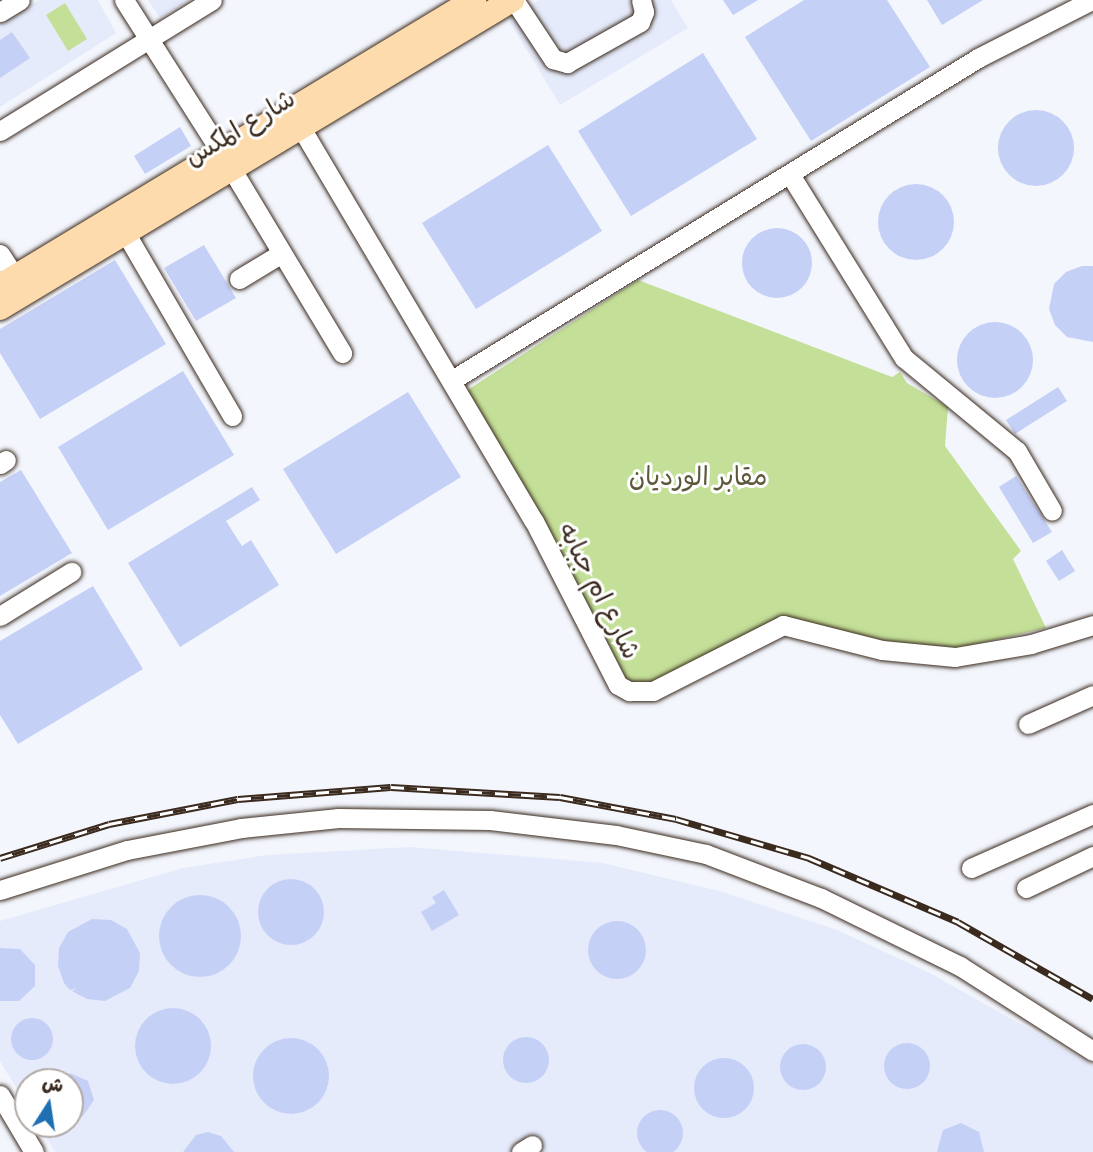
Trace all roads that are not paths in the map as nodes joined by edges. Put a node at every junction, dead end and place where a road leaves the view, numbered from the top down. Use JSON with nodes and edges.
{"nodes":[{"id":1,"x":20,"y":0,"type":"edge"},
{"id":2,"x":124,"y":0,"type":"edge"},
{"id":3,"x":212,"y":0,"type":"edge"},
{"id":4,"x":474,"y":0,"type":"edge"},
{"id":5,"x":513,"y":0,"type":"edge"},
{"id":6,"x":641,"y":0,"type":"edge"},
{"id":7,"x":1092,"y":0,"type":"edge"},
{"id":8,"x":0,"y":12,"type":"edge"},
{"id":9,"x":150,"y":39,"type":"junction"},
{"id":10,"x":300,"y":126,"type":"junction"},
{"id":11,"x":0,"y":131,"type":"edge"},
{"id":12,"x":226,"y":160,"type":"junction"},
{"id":13,"x":790,"y":176,"type":"junction"},
{"id":14,"x":125,"y":232,"type":"junction"},
{"id":15,"x":282,"y":253,"type":"junction"},
{"id":16,"x":0,"y":254,"type":"edge"},
{"id":17,"x":239,"y":279,"type":"dead end"},
{"id":18,"x":7,"y":282,"type":"edge"},
{"id":19,"x":0,"y":308,"type":"edge"},
{"id":20,"x":342,"y":353,"type":"dead end"},
{"id":21,"x":453,"y":380,"type":"junction"},
{"id":22,"x":232,"y":416,"type":"dead end"},
{"id":23,"x":1052,"y":511,"type":"dead end"},
{"id":24,"x":71,"y":572,"type":"dead end"},
{"id":25,"x":0,"y":616,"type":"edge"},
{"id":26,"x":1093,"y":625,"type":"edge"},
{"id":27,"x":1093,"y":695,"type":"edge"},
{"id":28,"x":1028,"y":724,"type":"dead end"},
{"id":29,"x":1093,"y":814,"type":"edge"},
{"id":30,"x":1093,"y":856,"type":"edge"},
{"id":31,"x":971,"y":868,"type":"dead end"},
{"id":32,"x":1026,"y":888,"type":"dead end"},
{"id":33,"x":0,"y":890,"type":"edge"},
{"id":34,"x":1093,"y":1051,"type":"edge"},
{"id":35,"x":0,"y":1095,"type":"edge"},
{"id":36,"x":34,"y":1152,"type":"edge"}],
"edges":[{"from":1,"to":8,"type":"street"},
{"from":2,"to":9,"type":"street"},
{"from":3,"to":9,"type":"street"},
{"from":4,"to":12,"type":"main road","name":"شارع المكس"},
{"from":5,"to":6,"type":"street"},
{"from":5,"to":10,"type":"main road","name":"شارع المكس"},
{"from":7,"to":13,"type":"street"},
{"from":9,"to":11,"type":"street"},
{"from":9,"to":12,"type":"street"},
{"from":10,"to":12,"type":"main road","name":"شارع المكس"},
{"from":10,"to":21,"type":"street","name":"شارع ام جبابه"},
{"from":12,"to":14,"type":"main road","name":"شارع المكس"},
{"from":12,"to":15,"type":"street"},
{"from":12,"to":18,"type":"main road","name":"شارع المكس"},
{"from":13,"to":21,"type":"street"},
{"from":13,"to":23,"type":"street"},
{"from":14,"to":19,"type":"main road","name":"شارع المكس"},
{"from":14,"to":22,"type":"street"},
{"from":15,"to":17,"type":"street"},
{"from":15,"to":20,"type":"street"},
{"from":16,"to":18,"type":"street"},
{"from":21,"to":26,"type":"street","name":"شارع ام جبابه"},
{"from":24,"to":25,"type":"street"},
{"from":27,"to":28,"type":"street"},
{"from":29,"to":31,"type":"street"},
{"from":30,"to":32,"type":"street"},
{"from":33,"to":34,"type":"street"},
{"from":35,"to":36,"type":"street"}]}
